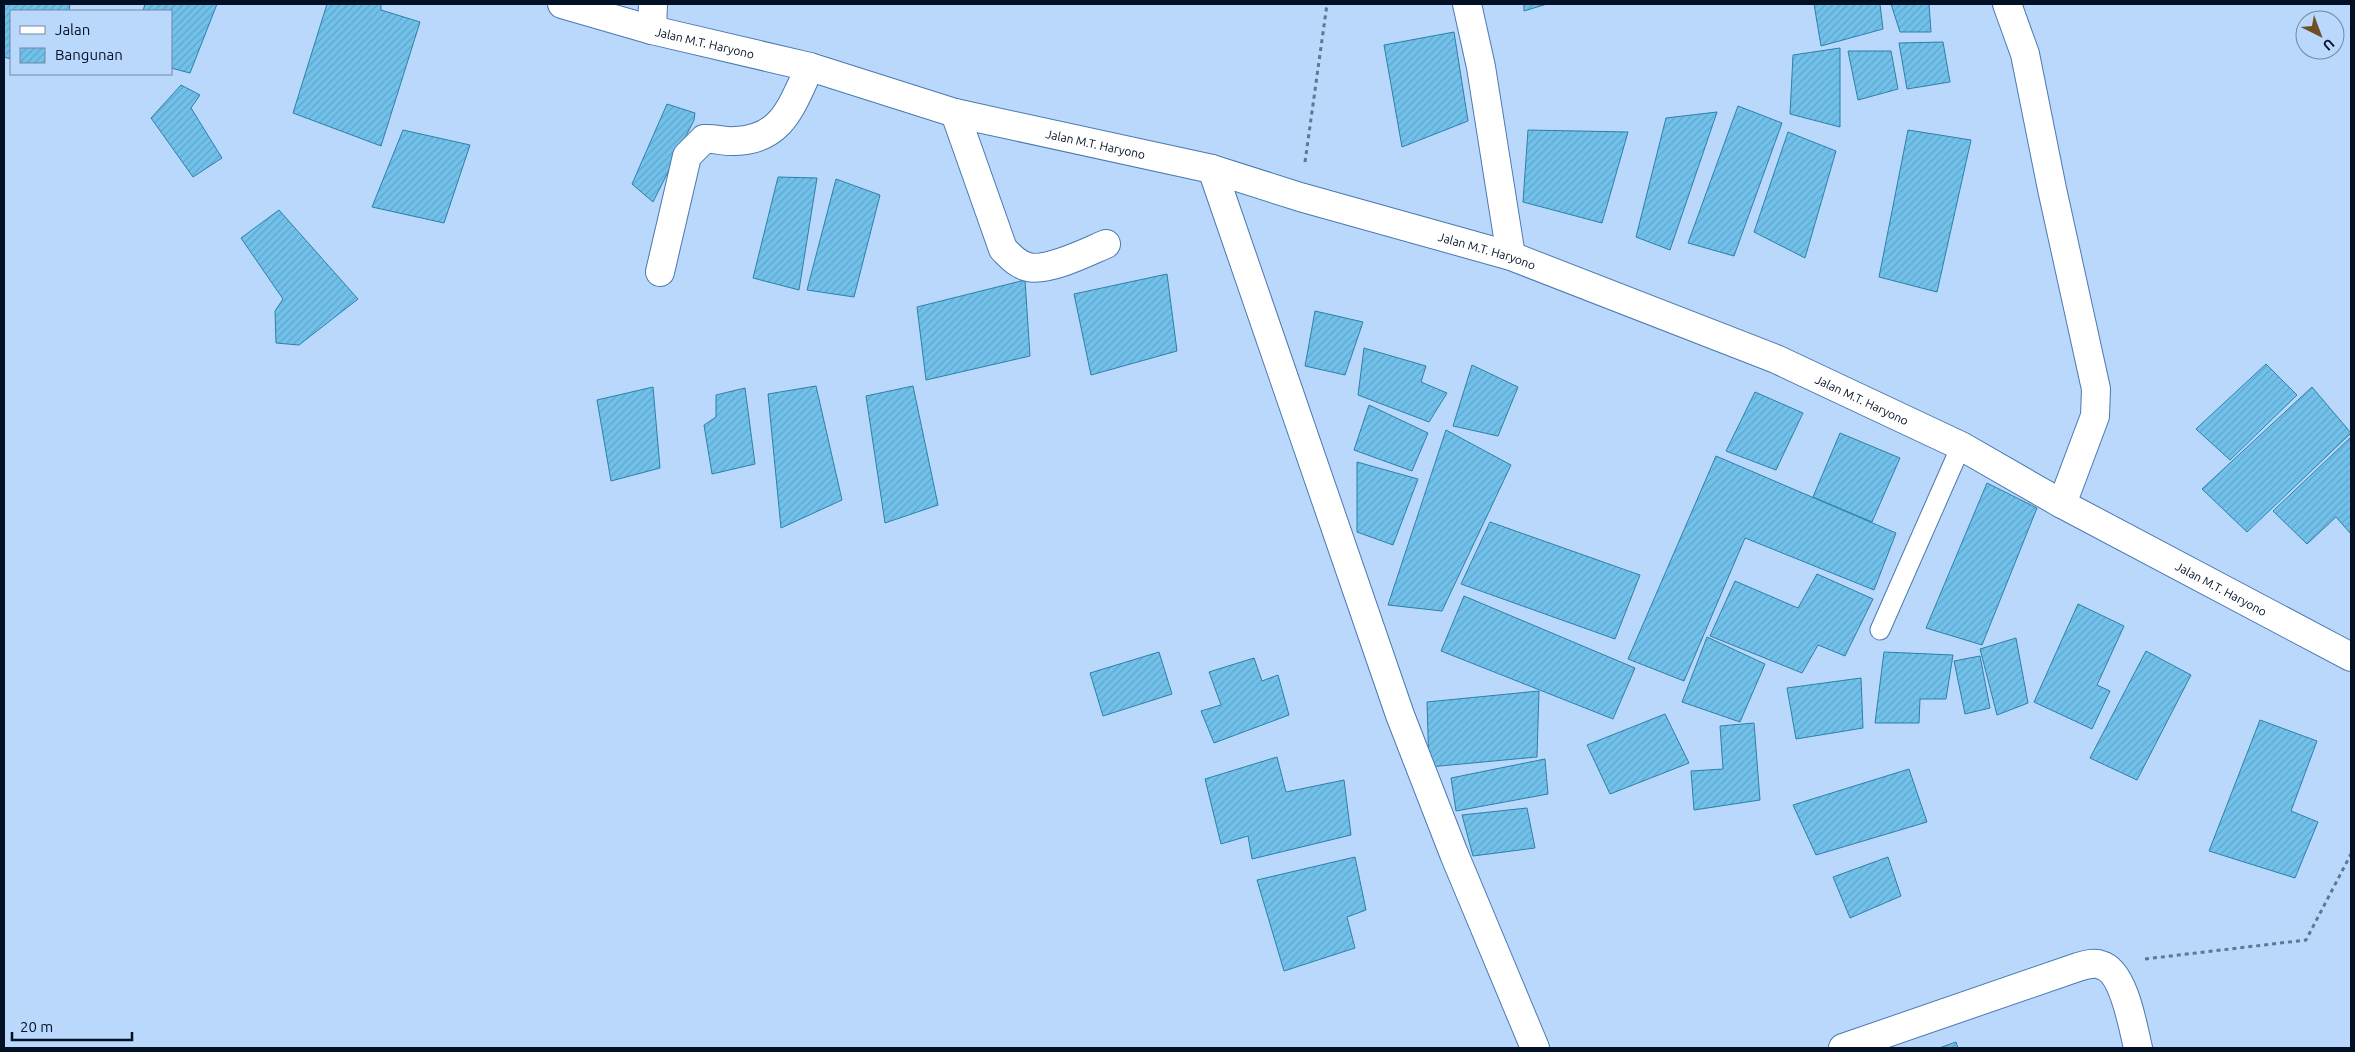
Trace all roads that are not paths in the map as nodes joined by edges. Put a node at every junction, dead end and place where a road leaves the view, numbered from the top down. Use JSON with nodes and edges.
{"nodes":[{"id":1,"x":562,"y":4,"type":"edge"},
{"id":2,"x":1467,"y":4,"type":"edge"},
{"id":3,"x":2007,"y":4,"type":"edge"},
{"id":4,"x":652,"y":17,"type":"edge"},
{"id":5,"x":810,"y":67,"type":"junction"},
{"id":6,"x":955,"y":113,"type":"junction"},
{"id":7,"x":1212,"y":169,"type":"junction"},
{"id":8,"x":1106,"y":244,"type":"dead end"},
{"id":9,"x":1511,"y":256,"type":"junction"},
{"id":10,"x":660,"y":272,"type":"dead end"},
{"id":11,"x":1961,"y":446,"type":"junction"},
{"id":12,"x":2062,"y":504,"type":"junction"},
{"id":13,"x":1880,"y":630,"type":"dead end"},
{"id":14,"x":2351,"y":657,"type":"edge"},
{"id":15,"x":1535,"y":1048,"type":"edge"},
{"id":16,"x":1843,"y":1048,"type":"edge"},
{"id":17,"x":2138,"y":1048,"type":"edge"}],
"edges":[{"from":1,"to":4,"type":"main road","name":"Jalan M.T. Haryono"},
{"from":2,"to":9,"type":"main road"},
{"from":3,"to":12,"type":"main road"},
{"from":4,"to":5,"type":"main road","name":"Jalan M.T. Haryono"},
{"from":5,"to":6,"type":"main road","name":"Jalan M.T. Haryono"},
{"from":5,"to":10,"type":"main road"},
{"from":6,"to":7,"type":"main road","name":"Jalan M.T. Haryono"},
{"from":6,"to":8,"type":"main road"},
{"from":7,"to":9,"type":"main road","name":"Jalan M.T. Haryono"},
{"from":7,"to":15,"type":"main road"},
{"from":9,"to":11,"type":"main road","name":"Jalan M.T. Haryono"},
{"from":11,"to":12,"type":"main road","name":"Jalan M.T. Haryono"},
{"from":11,"to":13,"type":"lane"},
{"from":12,"to":14,"type":"main road","name":"Jalan M.T. Haryono"},
{"from":16,"to":17,"type":"main road"}]}
